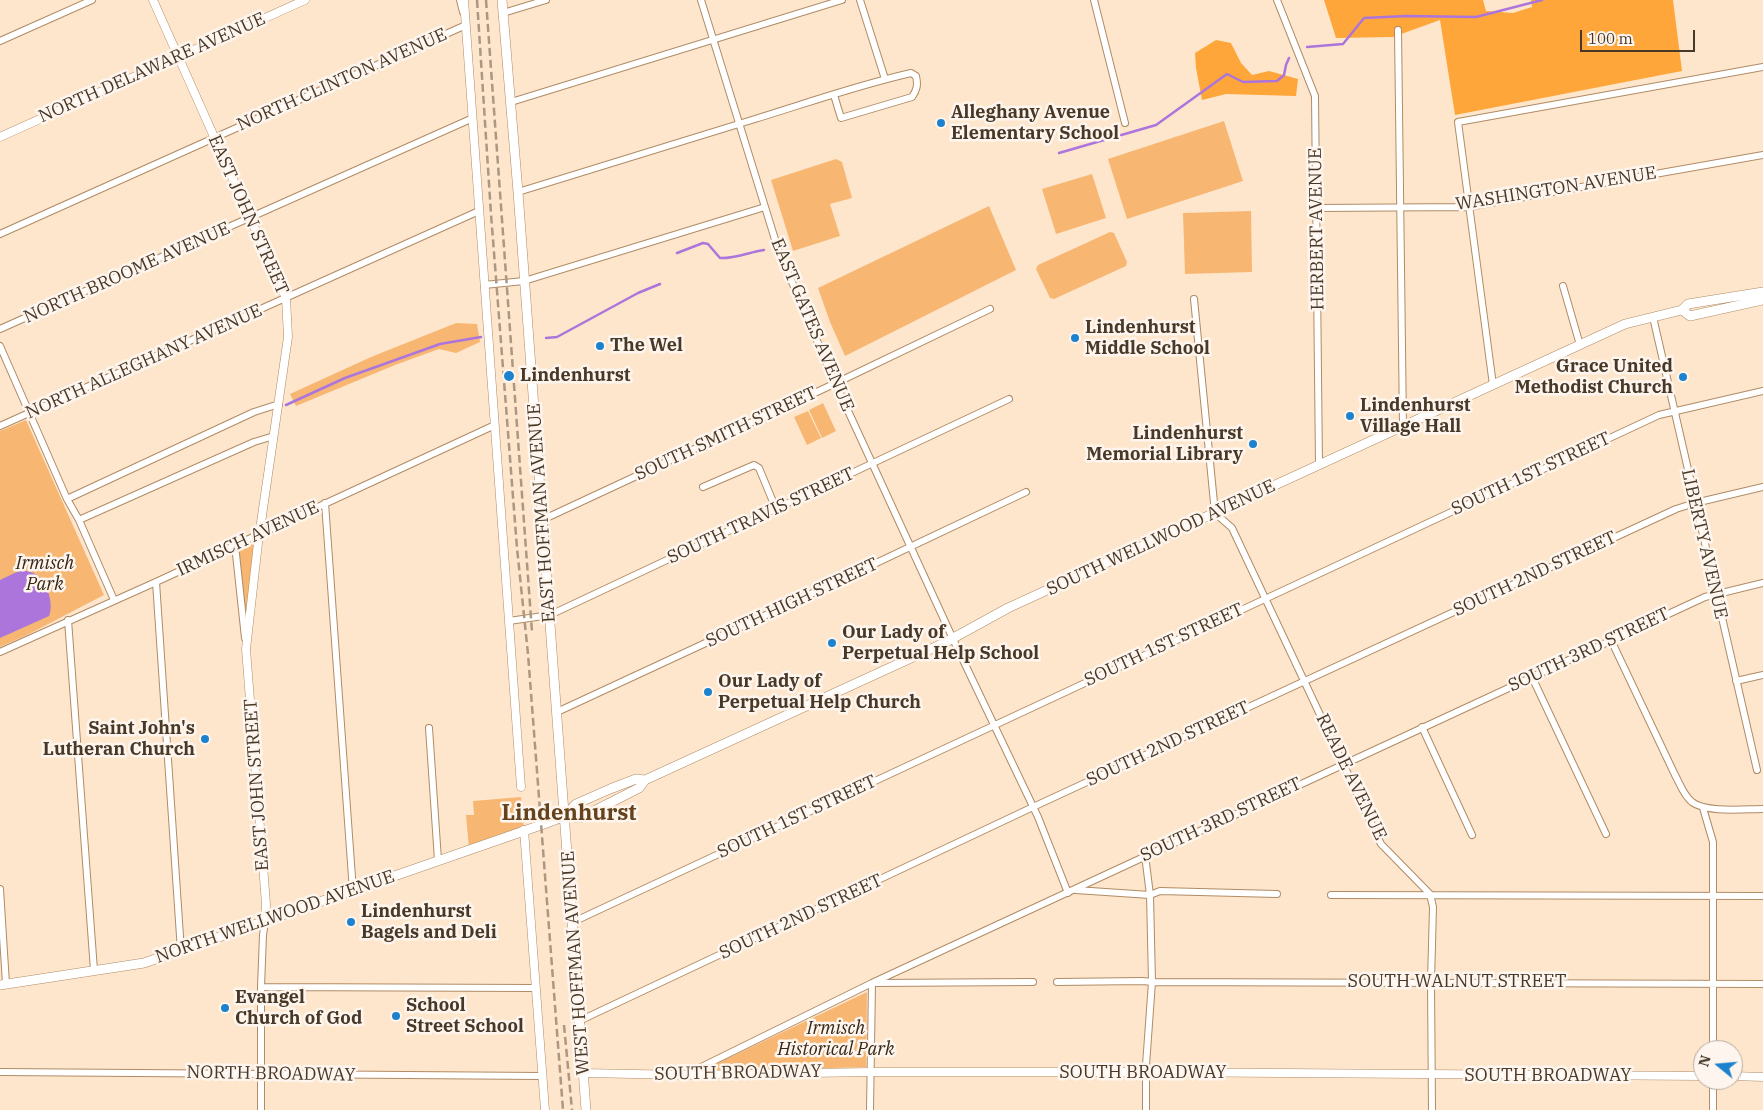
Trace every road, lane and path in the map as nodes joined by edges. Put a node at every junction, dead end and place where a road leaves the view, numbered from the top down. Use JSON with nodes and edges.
{"nodes":[{"id":1,"x":92,"y":0,"type":"edge"},
{"id":2,"x":153,"y":0,"type":"edge"},
{"id":3,"x":305,"y":0,"type":"edge"},
{"id":4,"x":460,"y":0,"type":"edge"},
{"id":5,"x":464,"y":0,"type":"edge"},
{"id":6,"x":502,"y":0,"type":"edge"},
{"id":7,"x":546,"y":0,"type":"edge"},
{"id":8,"x":701,"y":0,"type":"edge"},
{"id":9,"x":842,"y":0,"type":"edge"},
{"id":10,"x":860,"y":0,"type":"edge"},
{"id":11,"x":1094,"y":0,"type":"edge"},
{"id":12,"x":1277,"y":0,"type":"edge"},
{"id":13,"x":503,"y":13,"type":"junction"},
{"id":14,"x":466,"y":25,"type":"junction"},
{"id":15,"x":1398,"y":30,"type":"dead end"},
{"id":16,"x":713,"y":40,"type":"junction"},
{"id":17,"x":0,"y":41,"type":"edge"},
{"id":18,"x":177,"y":57,"type":"junction"},
{"id":19,"x":1763,"y":67,"type":"edge"},
{"id":20,"x":885,"y":79,"type":"junction"},
{"id":21,"x":834,"y":95,"type":"junction"},
{"id":22,"x":511,"y":102,"type":"junction"},
{"id":23,"x":473,"y":118,"type":"junction"},
{"id":24,"x":1125,"y":123,"type":"dead end"},
{"id":25,"x":739,"y":124,"type":"junction"},
{"id":26,"x":0,"y":137,"type":"edge"},
{"id":27,"x":213,"y":138,"type":"junction"},
{"id":28,"x":1763,"y":155,"type":"edge"},
{"id":29,"x":518,"y":192,"type":"junction"},
{"id":30,"x":765,"y":207,"type":"junction"},
{"id":31,"x":1402,"y":207,"type":"junction"},
{"id":32,"x":1468,"y":207,"type":"junction"},
{"id":33,"x":1317,"y":208,"type":"junction"},
{"id":34,"x":479,"y":211,"type":"junction"},
{"id":35,"x":250,"y":218,"type":"junction"},
{"id":36,"x":0,"y":234,"type":"edge"},
{"id":37,"x":524,"y":281,"type":"junction"},
{"id":38,"x":484,"y":285,"type":"junction"},
{"id":39,"x":1563,"y":286,"type":"dead end"},
{"id":40,"x":1763,"y":292,"type":"edge"},
{"id":41,"x":286,"y":298,"type":"junction"},
{"id":42,"x":1194,"y":299,"type":"dead end"},
{"id":43,"x":1763,"y":300,"type":"edge"},
{"id":44,"x":990,"y":309,"type":"dead end"},
{"id":45,"x":1682,"y":310,"type":"junction"},
{"id":46,"x":1653,"y":317,"type":"junction"},
{"id":47,"x":0,"y":329,"type":"edge"},
{"id":48,"x":1580,"y":345,"type":"junction"},
{"id":49,"x":0,"y":346,"type":"edge"},
{"id":50,"x":836,"y":383,"type":"junction"},
{"id":51,"x":1493,"y":386,"type":"junction"},
{"id":52,"x":1763,"y":391,"type":"edge"},
{"id":53,"x":1009,"y":399,"type":"dead end"},
{"id":54,"x":278,"y":404,"type":"junction"},
{"id":55,"x":1674,"y":412,"type":"junction"},
{"id":56,"x":30,"y":413,"type":"junction"},
{"id":57,"x":494,"y":425,"type":"junction"},
{"id":58,"x":0,"y":426,"type":"edge"},
{"id":59,"x":1403,"y":426,"type":"junction"},
{"id":60,"x":274,"y":436,"type":"junction"},
{"id":61,"x":872,"y":464,"type":"junction"},
{"id":62,"x":1319,"y":464,"type":"junction"},
{"id":63,"x":703,"y":487,"type":"dead end"},
{"id":64,"x":1763,"y":487,"type":"edge"},
{"id":65,"x":1026,"y":492,"type":"dead end"},
{"id":66,"x":67,"y":499,"type":"junction"},
{"id":67,"x":325,"y":503,"type":"junction"},
{"id":68,"x":1695,"y":503,"type":"junction"},
{"id":69,"x":776,"y":509,"type":"junction"},
{"id":70,"x":1216,"y":513,"type":"junction"},
{"id":71,"x":78,"y":520,"type":"junction"},
{"id":72,"x":542,"y":520,"type":"junction"},
{"id":73,"x":260,"y":534,"type":"junction"},
{"id":74,"x":233,"y":546,"type":"junction"},
{"id":75,"x":911,"y":546,"type":"junction"},
{"id":76,"x":156,"y":582,"type":"junction"},
{"id":77,"x":1763,"y":583,"type":"edge"},
{"id":78,"x":1716,"y":593,"type":"junction"},
{"id":79,"x":1266,"y":598,"type":"junction"},
{"id":80,"x":114,"y":600,"type":"junction"},
{"id":81,"x":550,"y":615,"type":"junction"},
{"id":82,"x":68,"y":620,"type":"junction"},
{"id":83,"x":509,"y":621,"type":"junction"},
{"id":84,"x":953,"y":639,"type":"junction"},
{"id":85,"x":1611,"y":640,"type":"junction"},
{"id":86,"x":246,"y":649,"type":"junction"},
{"id":87,"x":0,"y":652,"type":"edge"},
{"id":88,"x":1763,"y":675,"type":"edge"},
{"id":89,"x":1532,"y":677,"type":"junction"},
{"id":90,"x":1305,"y":681,"type":"junction"},
{"id":91,"x":1736,"y":681,"type":"junction"},
{"id":92,"x":557,"y":712,"type":"junction"},
{"id":93,"x":994,"y":725,"type":"junction"},
{"id":94,"x":1422,"y":727,"type":"junction"},
{"id":95,"x":429,"y":728,"type":"dead end"},
{"id":96,"x":1343,"y":764,"type":"junction"},
{"id":97,"x":1757,"y":770,"type":"dead end"},
{"id":98,"x":645,"y":780,"type":"junction"},
{"id":99,"x":521,"y":787,"type":"dead end"},
{"id":100,"x":1033,"y":807,"type":"junction"},
{"id":101,"x":1703,"y":808,"type":"junction"},
{"id":102,"x":1763,"y":809,"type":"edge"},
{"id":103,"x":565,"y":816,"type":"junction"},
{"id":104,"x":544,"y":824,"type":"joint"},
{"id":105,"x":524,"y":830,"type":"junction"},
{"id":106,"x":1472,"y":834,"type":"dead end"},
{"id":107,"x":1606,"y":834,"type":"dead end"},
{"id":108,"x":1145,"y":855,"type":"junction"},
{"id":109,"x":438,"y":860,"type":"junction"},
{"id":110,"x":0,"y":889,"type":"edge"},
{"id":111,"x":1076,"y":890,"type":"junction"},
{"id":112,"x":353,"y":891,"type":"junction"},
{"id":113,"x":1068,"y":892,"type":"junction"},
{"id":114,"x":1277,"y":894,"type":"dead end"},
{"id":115,"x":1430,"y":894,"type":"junction"},
{"id":116,"x":1150,"y":895,"type":"junction"},
{"id":117,"x":1331,"y":895,"type":"dead end"},
{"id":118,"x":1713,"y":896,"type":"junction"},
{"id":119,"x":1763,"y":896,"type":"edge"},
{"id":120,"x":264,"y":922,"type":"junction"},
{"id":121,"x":573,"y":922,"type":"junction"},
{"id":122,"x":181,"y":951,"type":"junction"},
{"id":123,"x":94,"y":970,"type":"junction"},
{"id":124,"x":1033,"y":982,"type":"dead end"},
{"id":125,"x":1057,"y":982,"type":"dead end"},
{"id":126,"x":1152,"y":982,"type":"junction"},
{"id":127,"x":1431,"y":982,"type":"junction"},
{"id":128,"x":1713,"y":983,"type":"junction"},
{"id":129,"x":3,"y":984,"type":"edge"},
{"id":130,"x":872,"y":984,"type":"junction"},
{"id":131,"x":1763,"y":984,"type":"edge"},
{"id":132,"x":261,"y":987,"type":"junction"},
{"id":133,"x":536,"y":988,"type":"junction"},
{"id":134,"x":579,"y":1021,"type":"junction"},
{"id":135,"x":1713,"y":1040,"type":"edge"},
{"id":136,"x":0,"y":1072,"type":"edge"},
{"id":137,"x":870,"y":1072,"type":"junction"},
{"id":138,"x":1146,"y":1072,"type":"junction"},
{"id":139,"x":261,"y":1073,"type":"junction"},
{"id":140,"x":584,"y":1073,"type":"junction"},
{"id":141,"x":686,"y":1075,"type":"junction"},
{"id":142,"x":1432,"y":1075,"type":"junction"},
{"id":143,"x":542,"y":1076,"type":"junction"},
{"id":144,"x":1693,"y":1076,"type":"edge"},
{"id":145,"x":1743,"y":1076,"type":"edge"},
{"id":146,"x":1763,"y":1077,"type":"edge"},
{"id":147,"x":1713,"y":1090,"type":"edge"},
{"id":148,"x":261,"y":1110,"type":"edge"},
{"id":149,"x":545,"y":1110,"type":"edge"},
{"id":150,"x":586,"y":1110,"type":"edge"},
{"id":151,"x":870,"y":1110,"type":"edge"},
{"id":152,"x":1146,"y":1110,"type":"edge"},
{"id":153,"x":1432,"y":1110,"type":"edge"},
{"id":154,"x":1713,"y":1110,"type":"edge"}],
"edges":[{"from":1,"to":17,"type":"street"},
{"from":2,"to":18,"type":"street","name":"EAST JOHN STREET"},
{"from":3,"to":18,"type":"street","name":"NORTH DELAWARE AVENUE"},
{"from":4,"to":14,"type":"street"},
{"from":5,"to":14,"type":"street"},
{"from":6,"to":13,"type":"main road","name":"EAST HOFFMAN AVENUE"},
{"from":7,"to":13,"type":"street"},
{"from":8,"to":16,"type":"street","name":"EAST GATES AVENUE"},
{"from":9,"to":16,"type":"street"},
{"from":10,"to":20,"type":"street"},
{"from":11,"to":24,"type":"street"},
{"from":12,"to":33,"type":"street","name":"HERBERT AVENUE"},
{"from":13,"to":22,"type":"main road","name":"EAST HOFFMAN AVENUE"},
{"from":14,"to":23,"type":"street"},
{"from":14,"to":27,"type":"street","name":"NORTH CLINTON AVENUE"},
{"from":15,"to":31,"type":"street"},
{"from":16,"to":22,"type":"street"},
{"from":16,"to":25,"type":"street","name":"EAST GATES AVENUE"},
{"from":18,"to":26,"type":"street","name":"NORTH DELAWARE AVENUE"},
{"from":18,"to":27,"type":"street","name":"EAST JOHN STREET"},
{"from":19,"to":32,"type":"street"},
{"from":20,"to":21,"type":"street"},
{"from":20,"to":21,"type":"street"},
{"from":21,"to":25,"type":"street"},
{"from":22,"to":29,"type":"main road","name":"EAST HOFFMAN AVENUE"},
{"from":23,"to":34,"type":"street"},
{"from":23,"to":35,"type":"street","name":"NORTH BROOME AVENUE"},
{"from":25,"to":29,"type":"street"},
{"from":25,"to":30,"type":"street","name":"EAST GATES AVENUE"},
{"from":27,"to":35,"type":"street","name":"EAST JOHN STREET"},
{"from":27,"to":36,"type":"street","name":"NORTH CLINTON AVENUE"},
{"from":28,"to":32,"type":"street","name":"WASHINGTON AVENUE"},
{"from":29,"to":37,"type":"main road","name":"EAST HOFFMAN AVENUE"},
{"from":30,"to":37,"type":"street"},
{"from":30,"to":50,"type":"street","name":"EAST GATES AVENUE"},
{"from":31,"to":32,"type":"street","name":"WASHINGTON AVENUE"},
{"from":31,"to":33,"type":"street","name":"WASHINGTON AVENUE"},
{"from":31,"to":59,"type":"street"},
{"from":32,"to":51,"type":"street"},
{"from":33,"to":62,"type":"street","name":"HERBERT AVENUE"},
{"from":34,"to":38,"type":"street"},
{"from":34,"to":41,"type":"street","name":"NORTH ALLEGHANY AVENUE"},
{"from":35,"to":41,"type":"street","name":"EAST JOHN STREET"},
{"from":35,"to":47,"type":"street","name":"NORTH BROOME AVENUE"},
{"from":37,"to":38,"type":"street"},
{"from":37,"to":72,"type":"main road","name":"EAST HOFFMAN AVENUE"},
{"from":38,"to":57,"type":"street"},
{"from":39,"to":48,"type":"street"},
{"from":40,"to":45,"type":"main road","name":"SOUTH WELLWOOD AVENUE"},
{"from":41,"to":54,"type":"street","name":"EAST JOHN STREET"},
{"from":41,"to":56,"type":"street","name":"NORTH ALLEGHANY AVENUE"},
{"from":42,"to":70,"type":"street"},
{"from":43,"to":45,"type":"main road","name":"SOUTH WELLWOOD AVENUE"},
{"from":44,"to":50,"type":"street","name":"SOUTH SMITH STREET"},
{"from":45,"to":46,"type":"main road","name":"SOUTH WELLWOOD AVENUE"},
{"from":46,"to":48,"type":"main road","name":"SOUTH WELLWOOD AVENUE"},
{"from":46,"to":55,"type":"street","name":"LIBERTY AVENUE"},
{"from":48,"to":51,"type":"main road","name":"SOUTH WELLWOOD AVENUE"},
{"from":49,"to":56,"type":"street"},
{"from":50,"to":61,"type":"street","name":"EAST GATES AVENUE"},
{"from":50,"to":72,"type":"street","name":"SOUTH SMITH STREET"},
{"from":51,"to":59,"type":"main road","name":"SOUTH WELLWOOD AVENUE"},
{"from":52,"to":55,"type":"street","name":"SOUTH 1ST STREET"},
{"from":53,"to":61,"type":"street","name":"SOUTH TRAVIS STREET"},
{"from":54,"to":60,"type":"street","name":"EAST JOHN STREET"},
{"from":54,"to":66,"type":"street"},
{"from":55,"to":68,"type":"street","name":"LIBERTY AVENUE"},
{"from":55,"to":79,"type":"street","name":"SOUTH 1ST STREET"},
{"from":56,"to":58,"type":"street","name":"NORTH ALLEGHANY AVENUE"},
{"from":56,"to":66,"type":"street"},
{"from":57,"to":67,"type":"street","name":"IRMISCH AVENUE"},
{"from":57,"to":83,"type":"street"},
{"from":59,"to":62,"type":"main road","name":"SOUTH WELLWOOD AVENUE"},
{"from":60,"to":71,"type":"street"},
{"from":60,"to":73,"type":"street","name":"EAST JOHN STREET"},
{"from":61,"to":69,"type":"street","name":"SOUTH TRAVIS STREET"},
{"from":61,"to":75,"type":"street","name":"EAST GATES AVENUE"},
{"from":62,"to":70,"type":"main road","name":"SOUTH WELLWOOD AVENUE"},
{"from":63,"to":69,"type":"street"},
{"from":64,"to":68,"type":"street","name":"SOUTH 2ND STREET"},
{"from":65,"to":75,"type":"street","name":"SOUTH HIGH STREET"},
{"from":66,"to":71,"type":"street"},
{"from":67,"to":73,"type":"street","name":"IRMISCH AVENUE"},
{"from":67,"to":112,"type":"street"},
{"from":68,"to":78,"type":"street","name":"LIBERTY AVENUE"},
{"from":68,"to":90,"type":"street","name":"SOUTH 2ND STREET"},
{"from":69,"to":81,"type":"street","name":"SOUTH TRAVIS STREET"},
{"from":70,"to":79,"type":"street","name":"READE AVENUE"},
{"from":70,"to":84,"type":"main road","name":"SOUTH WELLWOOD AVENUE"},
{"from":71,"to":80,"type":"street"},
{"from":72,"to":81,"type":"main road","name":"EAST HOFFMAN AVENUE"},
{"from":73,"to":74,"type":"street","name":"IRMISCH AVENUE"},
{"from":73,"to":86,"type":"street","name":"EAST JOHN STREET"},
{"from":74,"to":76,"type":"street","name":"IRMISCH AVENUE"},
{"from":74,"to":86,"type":"street","name":"EAST JOHN STREET"},
{"from":75,"to":84,"type":"street","name":"EAST GATES AVENUE"},
{"from":75,"to":92,"type":"street","name":"SOUTH HIGH STREET"},
{"from":76,"to":80,"type":"street","name":"IRMISCH AVENUE"},
{"from":76,"to":122,"type":"street"},
{"from":77,"to":78,"type":"street","name":"SOUTH 3RD STREET"},
{"from":78,"to":85,"type":"street","name":"SOUTH 3RD STREET"},
{"from":78,"to":91,"type":"street","name":"LIBERTY AVENUE"},
{"from":79,"to":90,"type":"street","name":"READE AVENUE"},
{"from":79,"to":93,"type":"street","name":"SOUTH 1ST STREET"},
{"from":80,"to":82,"type":"street","name":"IRMISCH AVENUE"},
{"from":81,"to":83,"type":"street","name":"SOUTH TRAVIS STREET"},
{"from":81,"to":92,"type":"main road","name":"EAST HOFFMAN AVENUE"},
{"from":82,"to":87,"type":"street","name":"IRMISCH AVENUE"},
{"from":82,"to":123,"type":"street"},
{"from":83,"to":99,"type":"street"},
{"from":84,"to":93,"type":"street","name":"EAST GATES AVENUE"},
{"from":84,"to":98,"type":"main road","name":"SOUTH WELLWOOD AVENUE"},
{"from":85,"to":89,"type":"street","name":"SOUTH 3RD STREET"},
{"from":85,"to":101,"type":"street"},
{"from":86,"to":120,"type":"street","name":"EAST JOHN STREET"},
{"from":88,"to":91,"type":"street"},
{"from":89,"to":94,"type":"street","name":"SOUTH 3RD STREET"},
{"from":89,"to":107,"type":"street"},
{"from":90,"to":96,"type":"street","name":"READE AVENUE"},
{"from":90,"to":100,"type":"street","name":"SOUTH 2ND STREET"},
{"from":91,"to":97,"type":"street","name":"LIBERTY AVENUE"},
{"from":92,"to":103,"type":"main road","name":"EAST HOFFMAN AVENUE"},
{"from":93,"to":100,"type":"street","name":"EAST GATES AVENUE"},
{"from":93,"to":121,"type":"street","name":"SOUTH 1ST STREET"},
{"from":94,"to":96,"type":"street","name":"SOUTH 3RD STREET"},
{"from":94,"to":106,"type":"street"},
{"from":95,"to":109,"type":"street"},
{"from":96,"to":108,"type":"street","name":"SOUTH 3RD STREET"},
{"from":96,"to":115,"type":"street","name":"READE AVENUE"},
{"from":98,"to":103,"type":"main road","name":"SOUTH WELLWOOD AVENUE"},
{"from":98,"to":103,"type":"main road","name":"SOUTH WELLWOOD AVENUE"},
{"from":100,"to":113,"type":"street","name":"EAST GATES AVENUE"},
{"from":100,"to":134,"type":"street","name":"SOUTH 2ND STREET"},
{"from":101,"to":102,"type":"street"},
{"from":101,"to":118,"type":"street"},
{"from":103,"to":104,"type":"main road","name":"SOUTH WELLWOOD AVENUE"},
{"from":103,"to":121,"type":"main road","name":"WEST HOFFMAN AVENUE"},
{"from":104,"to":105,"type":"main road","name":"NORTH WELLWOOD AVENUE"},
{"from":105,"to":109,"type":"main road","name":"NORTH WELLWOOD AVENUE"},
{"from":105,"to":133,"type":"street"},
{"from":108,"to":111,"type":"street","name":"SOUTH 3RD STREET"},
{"from":108,"to":116,"type":"street"},
{"from":109,"to":112,"type":"main road","name":"NORTH WELLWOOD AVENUE"},
{"from":110,"to":129,"type":"street"},
{"from":111,"to":113,"type":"street","name":"SOUTH 3RD STREET"},
{"from":111,"to":116,"type":"street"},
{"from":112,"to":120,"type":"main road","name":"NORTH WELLWOOD AVENUE"},
{"from":113,"to":130,"type":"street","name":"SOUTH 3RD STREET"},
{"from":114,"to":116,"type":"street"},
{"from":115,"to":117,"type":"street"},
{"from":115,"to":118,"type":"street"},
{"from":115,"to":127,"type":"street"},
{"from":116,"to":126,"type":"street"},
{"from":118,"to":119,"type":"street"},
{"from":118,"to":128,"type":"street"},
{"from":120,"to":122,"type":"main road","name":"NORTH WELLWOOD AVENUE"},
{"from":120,"to":132,"type":"street"},
{"from":121,"to":134,"type":"main road","name":"WEST HOFFMAN AVENUE"},
{"from":122,"to":123,"type":"main road","name":"NORTH WELLWOOD AVENUE"},
{"from":123,"to":129,"type":"main road","name":"NORTH WELLWOOD AVENUE"},
{"from":124,"to":130,"type":"street"},
{"from":125,"to":126,"type":"street","name":"SOUTH WALNUT STREET"},
{"from":126,"to":127,"type":"street","name":"SOUTH WALNUT STREET"},
{"from":126,"to":138,"type":"street"},
{"from":127,"to":128,"type":"street","name":"SOUTH WALNUT STREET"},
{"from":127,"to":142,"type":"street"},
{"from":128,"to":131,"type":"street","name":"SOUTH WALNUT STREET"},
{"from":128,"to":135,"type":"street"},
{"from":130,"to":137,"type":"street"},
{"from":130,"to":141,"type":"street","name":"SOUTH 3RD STREET"},
{"from":132,"to":133,"type":"street"},
{"from":132,"to":139,"type":"street"},
{"from":133,"to":143,"type":"street"},
{"from":134,"to":140,"type":"main road","name":"WEST HOFFMAN AVENUE"},
{"from":136,"to":139,"type":"street","name":"NORTH BROADWAY"},
{"from":137,"to":138,"type":"street","name":"SOUTH BROADWAY"},
{"from":137,"to":141,"type":"street","name":"SOUTH BROADWAY"},
{"from":137,"to":151,"type":"street"},
{"from":138,"to":142,"type":"street","name":"SOUTH BROADWAY"},
{"from":138,"to":152,"type":"street"},
{"from":139,"to":143,"type":"street","name":"NORTH BROADWAY"},
{"from":139,"to":148,"type":"street"},
{"from":140,"to":141,"type":"street","name":"SOUTH BROADWAY"},
{"from":140,"to":150,"type":"main road","name":"WEST HOFFMAN AVENUE"},
{"from":142,"to":144,"type":"street","name":"SOUTH BROADWAY"},
{"from":142,"to":153,"type":"street"},
{"from":143,"to":149,"type":"street"},
{"from":145,"to":146,"type":"street"},
{"from":147,"to":154,"type":"street"}]}
